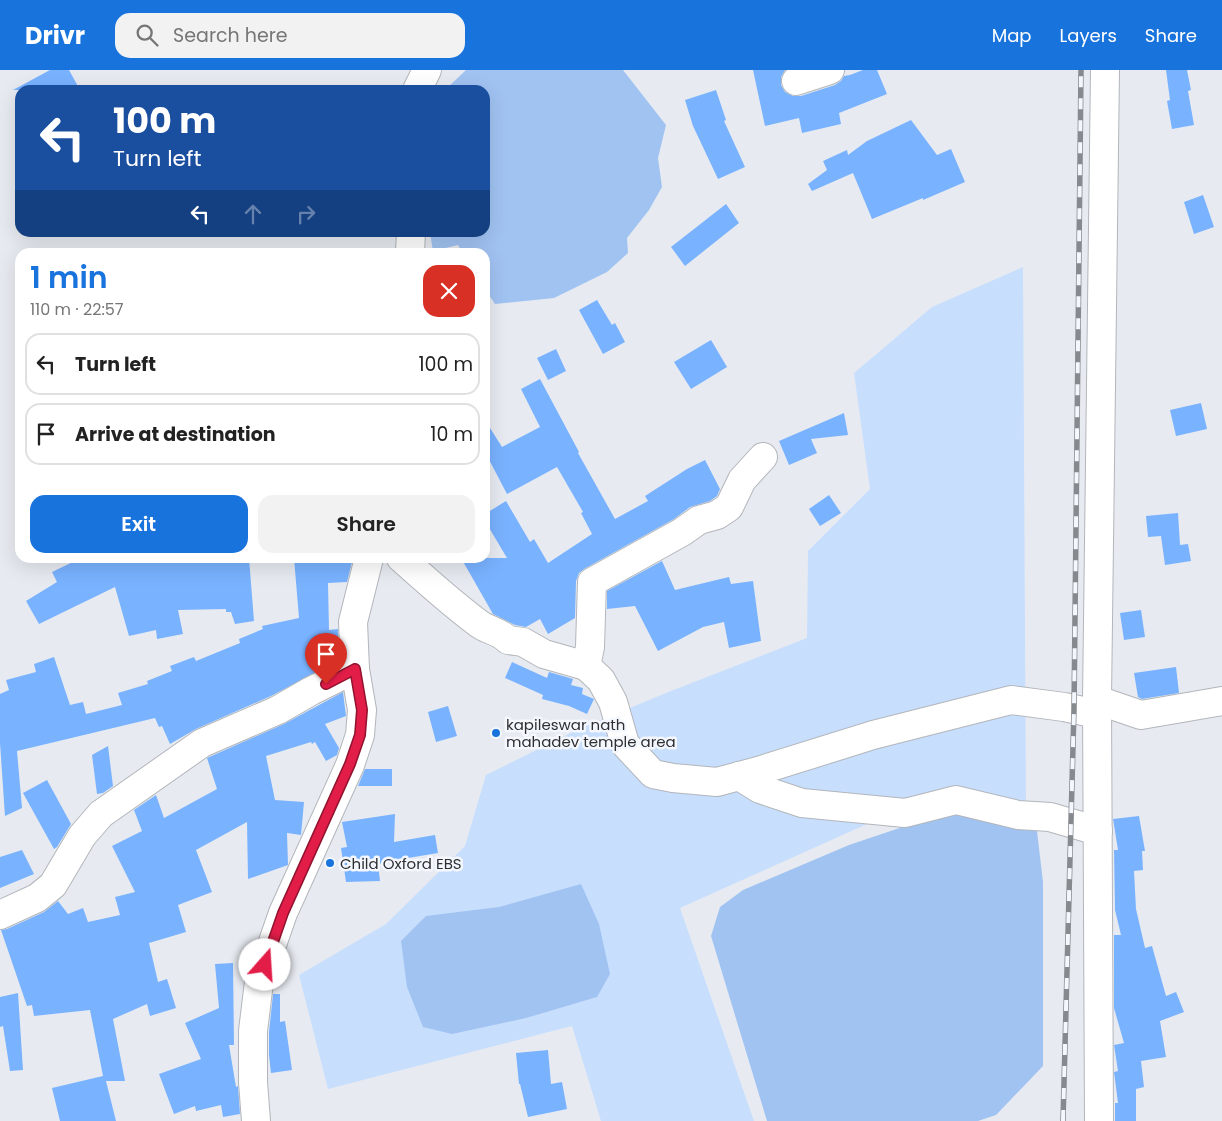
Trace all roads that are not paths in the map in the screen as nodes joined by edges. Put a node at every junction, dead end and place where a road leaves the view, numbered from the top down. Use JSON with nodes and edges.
{"nodes":[{"id":1,"x":427,"y":70,"type":"edge"},
{"id":2,"x":830,"y":70,"type":"edge"},
{"id":3,"x":1105,"y":70,"type":"edge"},
{"id":4,"x":796,"y":81,"type":"dead end"},
{"id":5,"x":420,"y":85,"type":"edge"},
{"id":6,"x":763,"y":456,"type":"dead end"},
{"id":7,"x":368,"y":563,"type":"edge"},
{"id":8,"x":407,"y":563,"type":"edge"},
{"id":9,"x":586,"y":666,"type":"junction"},
{"id":10,"x":355,"y":669,"type":"junction"},
{"id":11,"x":1222,"y":701,"type":"edge"},
{"id":12,"x":1097,"y":707,"type":"junction"},
{"id":13,"x":739,"y":776,"type":"junction"},
{"id":14,"x":1098,"y":830,"type":"junction"},
{"id":15,"x":0,"y":915,"type":"edge"},
{"id":16,"x":256,"y":1121,"type":"edge"},
{"id":17,"x":1099,"y":1121,"type":"edge"}],
"edges":[{"from":1,"to":5,"type":"street"},
{"from":2,"to":4,"type":"street"},
{"from":3,"to":12,"type":"street"},
{"from":6,"to":9,"type":"street"},
{"from":7,"to":10,"type":"street"},
{"from":8,"to":9,"type":"street"},
{"from":9,"to":13,"type":"street"},
{"from":10,"to":15,"type":"street"},
{"from":10,"to":16,"type":"street"},
{"from":11,"to":12,"type":"street"},
{"from":12,"to":13,"type":"street"},
{"from":12,"to":14,"type":"street"},
{"from":13,"to":14,"type":"street"},
{"from":14,"to":17,"type":"street"}]}
